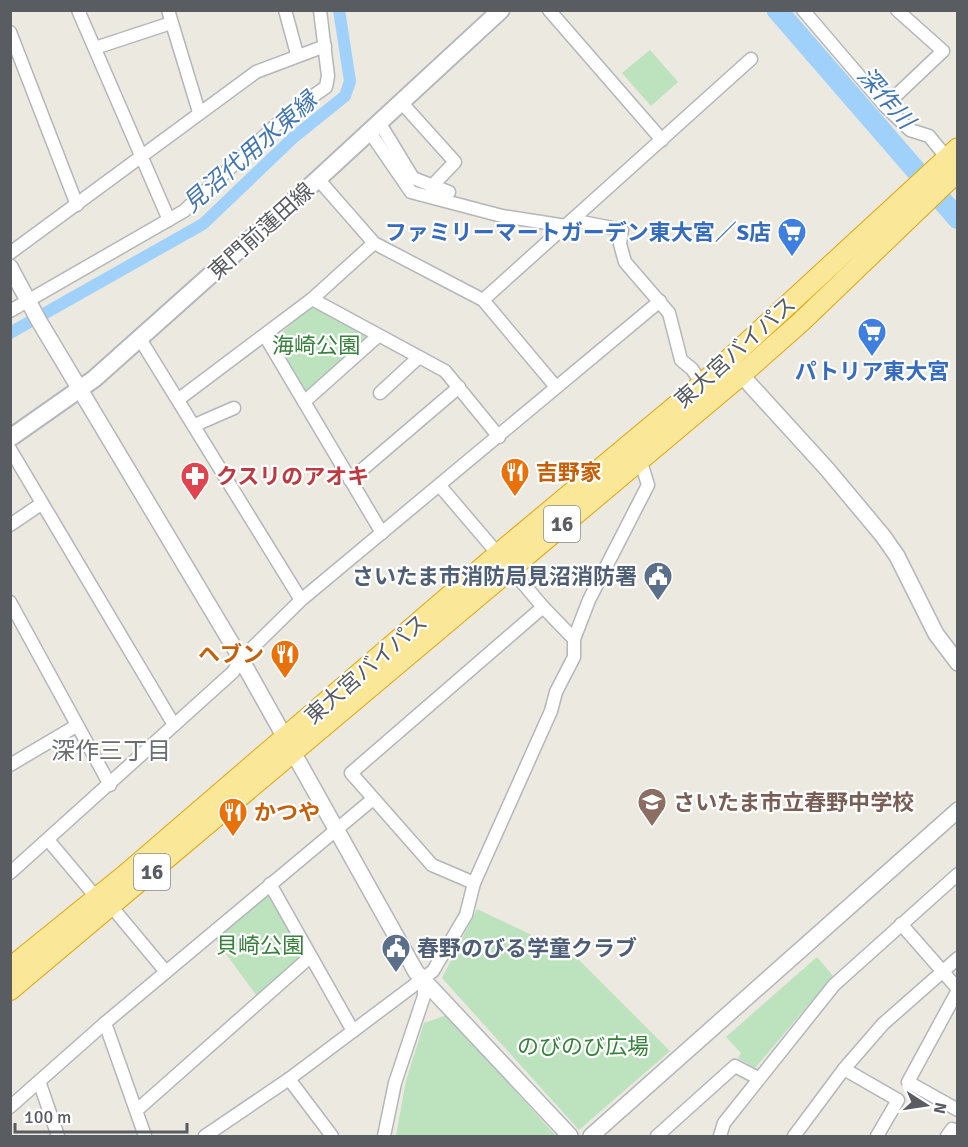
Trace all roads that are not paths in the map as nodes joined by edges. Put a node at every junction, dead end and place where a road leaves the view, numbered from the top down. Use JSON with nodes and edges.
{"nodes":[{"id":1,"x":78,"y":10,"type":"edge"},
{"id":2,"x":285,"y":10,"type":"edge"},
{"id":3,"x":320,"y":10,"type":"edge"},
{"id":4,"x":501,"y":10,"type":"edge"},
{"id":5,"x":549,"y":10,"type":"edge"},
{"id":6,"x":803,"y":10,"type":"edge"},
{"id":7,"x":897,"y":10,"type":"edge"},
{"id":8,"x":170,"y":17,"type":"edge"},
{"id":9,"x":10,"y":32,"type":"edge"},
{"id":10,"x":325,"y":46,"type":"junction"},
{"id":11,"x":95,"y":48,"type":"junction"},
{"id":12,"x":297,"y":54,"type":"junction"},
{"id":13,"x":15,"y":56,"type":"edge"},
{"id":14,"x":751,"y":59,"type":"dead end"},
{"id":15,"x":401,"y":102,"type":"junction"},
{"id":16,"x":885,"y":106,"type":"junction"},
{"id":17,"x":199,"y":112,"type":"junction"},
{"id":18,"x":374,"y":126,"type":"junction"},
{"id":19,"x":662,"y":140,"type":"junction"},
{"id":20,"x":141,"y":156,"type":"junction"},
{"id":21,"x":951,"y":164,"type":"edge"},
{"id":22,"x":318,"y":179,"type":"junction"},
{"id":23,"x":431,"y":187,"type":"junction"},
{"id":24,"x":449,"y":192,"type":"dead end"},
{"id":25,"x":919,"y":197,"type":"junction"},
{"id":26,"x":77,"y":205,"type":"junction"},
{"id":27,"x":169,"y":220,"type":"junction"},
{"id":28,"x":569,"y":223,"type":"junction"},
{"id":29,"x":374,"y":243,"type":"junction"},
{"id":30,"x":10,"y":253,"type":"edge"},
{"id":31,"x":10,"y":267,"type":"edge"},
{"id":32,"x":312,"y":299,"type":"junction"},
{"id":33,"x":483,"y":300,"type":"junction"},
{"id":34,"x":660,"y":301,"type":"junction"},
{"id":35,"x":10,"y":310,"type":"edge"},
{"id":36,"x":33,"y":310,"type":"junction"},
{"id":37,"x":265,"y":336,"type":"junction"},
{"id":38,"x":378,"y":336,"type":"junction"},
{"id":39,"x":140,"y":339,"type":"junction"},
{"id":40,"x":419,"y":357,"type":"junction"},
{"id":41,"x":728,"y":360,"type":"junction"},
{"id":42,"x":741,"y":375,"type":"junction"},
{"id":43,"x":702,"y":384,"type":"junction"},
{"id":44,"x":459,"y":387,"type":"junction"},
{"id":45,"x":556,"y":387,"type":"junction"},
{"id":46,"x":80,"y":390,"type":"junction"},
{"id":47,"x":380,"y":393,"type":"dead end"},
{"id":48,"x":179,"y":399,"type":"junction"},
{"id":49,"x":304,"y":402,"type":"junction"},
{"id":50,"x":234,"y":408,"type":"dead end"},
{"id":51,"x":195,"y":425,"type":"junction"},
{"id":52,"x":499,"y":437,"type":"junction"},
{"id":53,"x":10,"y":438,"type":"edge"},
{"id":54,"x":10,"y":448,"type":"edge"},
{"id":55,"x":640,"y":459,"type":"junction"},
{"id":56,"x":350,"y":480,"type":"junction"},
{"id":57,"x":440,"y":486,"type":"junction"},
{"id":58,"x":41,"y":504,"type":"junction"},
{"id":59,"x":10,"y":525,"type":"edge"},
{"id":60,"x":382,"y":533,"type":"junction"},
{"id":61,"x":504,"y":561,"type":"junction"},
{"id":62,"x":301,"y":600,"type":"junction"},
{"id":63,"x":10,"y":602,"type":"edge"},
{"id":64,"x":543,"y":607,"type":"junction"},
{"id":65,"x":574,"y":639,"type":"junction"},
{"id":66,"x":241,"y":658,"type":"junction"},
{"id":67,"x":957,"y":663,"type":"edge"},
{"id":68,"x":174,"y":725,"type":"junction"},
{"id":69,"x":76,"y":726,"type":"junction"},
{"id":70,"x":289,"y":746,"type":"junction"},
{"id":71,"x":10,"y":765,"type":"edge"},
{"id":72,"x":110,"y":785,"type":"junction"},
{"id":73,"x":373,"y":798,"type":"junction"},
{"id":74,"x":957,"y":810,"type":"edge"},
{"id":75,"x":335,"y":830,"type":"junction"},
{"id":76,"x":49,"y":841,"type":"junction"},
{"id":77,"x":10,"y":873,"type":"edge"},
{"id":78,"x":957,"y":874,"type":"edge"},
{"id":79,"x":474,"y":883,"type":"junction"},
{"id":80,"x":270,"y":884,"type":"junction"},
{"id":81,"x":104,"y":901,"type":"junction"},
{"id":82,"x":901,"y":924,"type":"junction"},
{"id":83,"x":310,"y":957,"type":"junction"},
{"id":84,"x":957,"y":958,"type":"edge"},
{"id":85,"x":10,"y":968,"type":"edge"},
{"id":86,"x":942,"y":971,"type":"junction"},
{"id":87,"x":166,"y":972,"type":"junction"},
{"id":88,"x":424,"y":978,"type":"junction"},
{"id":89,"x":10,"y":990,"type":"edge"},
{"id":90,"x":957,"y":990,"type":"edge"},
{"id":91,"x":105,"y":1023,"type":"junction"},
{"id":92,"x":353,"y":1031,"type":"junction"},
{"id":93,"x":844,"y":1069,"type":"junction"},
{"id":94,"x":758,"y":1078,"type":"junction"},
{"id":95,"x":289,"y":1079,"type":"junction"},
{"id":96,"x":40,"y":1084,"type":"junction"},
{"id":97,"x":10,"y":1107,"type":"edge"},
{"id":98,"x":136,"y":1110,"type":"junction"},
{"id":99,"x":957,"y":1110,"type":"edge"},
{"id":100,"x":957,"y":1132,"type":"edge"},
{"id":101,"x":58,"y":1137,"type":"edge"},
{"id":102,"x":144,"y":1137,"type":"edge"},
{"id":103,"x":206,"y":1137,"type":"edge"},
{"id":104,"x":332,"y":1137,"type":"edge"},
{"id":105,"x":384,"y":1137,"type":"edge"},
{"id":106,"x":570,"y":1137,"type":"edge"},
{"id":107,"x":591,"y":1137,"type":"edge"},
{"id":108,"x":657,"y":1137,"type":"edge"},
{"id":109,"x":720,"y":1137,"type":"edge"},
{"id":110,"x":794,"y":1137,"type":"edge"},
{"id":111,"x":877,"y":1137,"type":"edge"},
{"id":112,"x":947,"y":1137,"type":"edge"}],
"edges":[{"from":1,"to":11,"type":"street"},
{"from":2,"to":12,"type":"street"},
{"from":3,"to":10,"type":"street"},
{"from":4,"to":15,"type":"main road","name":"東門前蓮田線"},
{"from":5,"to":19,"type":"street"},
{"from":6,"to":16,"type":"street"},
{"from":7,"to":16,"type":"street"},
{"from":8,"to":11,"type":"street"},
{"from":8,"to":17,"type":"street"},
{"from":9,"to":13,"type":"street"},
{"from":10,"to":12,"type":"street"},
{"from":10,"to":27,"type":"street"},
{"from":11,"to":20,"type":"street"},
{"from":12,"to":17,"type":"street"},
{"from":13,"to":26,"type":"street"},
{"from":14,"to":19,"type":"street"},
{"from":15,"to":18,"type":"main road","name":"東門前蓮田線"},
{"from":15,"to":23,"type":"street"},
{"from":16,"to":21,"type":"street"},
{"from":17,"to":20,"type":"street"},
{"from":18,"to":22,"type":"main road","name":"東門前蓮田線"},
{"from":18,"to":23,"type":"street"},
{"from":18,"to":28,"type":"street"},
{"from":19,"to":28,"type":"street"},
{"from":20,"to":26,"type":"street"},
{"from":20,"to":27,"type":"street"},
{"from":21,"to":25,"type":"highway","name":"東大宮バイパス","number":"16"},
{"from":22,"to":29,"type":"street"},
{"from":22,"to":39,"type":"main road","name":"東門前蓮田線"},
{"from":23,"to":24,"type":"street"},
{"from":25,"to":41,"type":"highway","name":"東大宮バイパス","number":"16"},
{"from":25,"to":42,"type":"highway","name":"東大宮バイパス","number":"16"},
{"from":26,"to":30,"type":"street"},
{"from":27,"to":36,"type":"street"},
{"from":28,"to":33,"type":"street"},
{"from":28,"to":34,"type":"street"},
{"from":29,"to":32,"type":"street"},
{"from":29,"to":33,"type":"street"},
{"from":31,"to":36,"type":"street"},
{"from":32,"to":37,"type":"street"},
{"from":32,"to":38,"type":"street"},
{"from":33,"to":45,"type":"street"},
{"from":34,"to":43,"type":"street"},
{"from":34,"to":45,"type":"street"},
{"from":35,"to":36,"type":"street"},
{"from":36,"to":46,"type":"street"},
{"from":37,"to":48,"type":"street"},
{"from":37,"to":49,"type":"street"},
{"from":38,"to":40,"type":"street"},
{"from":38,"to":49,"type":"street"},
{"from":39,"to":46,"type":"main road","name":"東門前蓮田線"},
{"from":39,"to":48,"type":"street"},
{"from":40,"to":44,"type":"street"},
{"from":40,"to":47,"type":"street"},
{"from":41,"to":42,"type":"street"},
{"from":41,"to":43,"type":"highway","name":"東大宮バイパス","number":"16"},
{"from":42,"to":55,"type":"highway","name":"東大宮バイパス","number":"16"},
{"from":42,"to":67,"type":"street"},
{"from":43,"to":61,"type":"highway","name":"東大宮バイパス","number":"16"},
{"from":44,"to":52,"type":"street"},
{"from":44,"to":56,"type":"street"},
{"from":45,"to":52,"type":"street"},
{"from":46,"to":53,"type":"main road","name":"東門前蓮田線"},
{"from":46,"to":66,"type":"street"},
{"from":48,"to":51,"type":"street"},
{"from":49,"to":56,"type":"street"},
{"from":50,"to":51,"type":"street"},
{"from":51,"to":62,"type":"street"},
{"from":52,"to":57,"type":"street"},
{"from":54,"to":58,"type":"street"},
{"from":55,"to":61,"type":"highway","name":"東大宮バイパス","number":"16"},
{"from":55,"to":65,"type":"street"},
{"from":56,"to":60,"type":"street"},
{"from":57,"to":60,"type":"street"},
{"from":57,"to":61,"type":"street"},
{"from":58,"to":59,"type":"street"},
{"from":58,"to":68,"type":"street"},
{"from":60,"to":62,"type":"street"},
{"from":61,"to":64,"type":"street"},
{"from":61,"to":70,"type":"highway","name":"東大宮バイパス","number":"16"},
{"from":62,"to":66,"type":"street"},
{"from":63,"to":69,"type":"street"},
{"from":64,"to":65,"type":"street"},
{"from":64,"to":73,"type":"street"},
{"from":65,"to":79,"type":"street"},
{"from":66,"to":68,"type":"street"},
{"from":66,"to":70,"type":"street"},
{"from":68,"to":72,"type":"street"},
{"from":69,"to":71,"type":"street"},
{"from":69,"to":72,"type":"street"},
{"from":70,"to":75,"type":"street"},
{"from":70,"to":81,"type":"highway","name":"東大宮バイパス","number":"16"},
{"from":72,"to":76,"type":"street"},
{"from":73,"to":75,"type":"street"},
{"from":73,"to":79,"type":"street"},
{"from":74,"to":107,"type":"street"},
{"from":75,"to":80,"type":"street"},
{"from":75,"to":88,"type":"street"},
{"from":76,"to":77,"type":"street"},
{"from":76,"to":81,"type":"street"},
{"from":78,"to":82,"type":"street"},
{"from":79,"to":88,"type":"street"},
{"from":80,"to":83,"type":"street"},
{"from":80,"to":87,"type":"street"},
{"from":81,"to":85,"type":"highway","name":"東大宮バイパス","number":"16"},
{"from":81,"to":87,"type":"street"},
{"from":81,"to":89,"type":"highway","name":"東大宮バイパス","number":"16"},
{"from":82,"to":86,"type":"street"},
{"from":82,"to":94,"type":"street"},
{"from":83,"to":92,"type":"street"},
{"from":83,"to":98,"type":"street"},
{"from":84,"to":86,"type":"street"},
{"from":86,"to":90,"type":"street"},
{"from":86,"to":93,"type":"street"},
{"from":87,"to":91,"type":"street"},
{"from":88,"to":92,"type":"street"},
{"from":88,"to":105,"type":"street"},
{"from":88,"to":106,"type":"street"},
{"from":90,"to":99,"type":"street"},
{"from":91,"to":96,"type":"street"},
{"from":91,"to":98,"type":"street"},
{"from":92,"to":95,"type":"street"},
{"from":93,"to":110,"type":"street"},
{"from":93,"to":111,"type":"street"},
{"from":94,"to":108,"type":"street"},
{"from":94,"to":109,"type":"street"},
{"from":95,"to":103,"type":"street"},
{"from":95,"to":104,"type":"street"},
{"from":96,"to":97,"type":"street"},
{"from":96,"to":101,"type":"street"},
{"from":98,"to":102,"type":"street"},
{"from":100,"to":112,"type":"street"}]}
